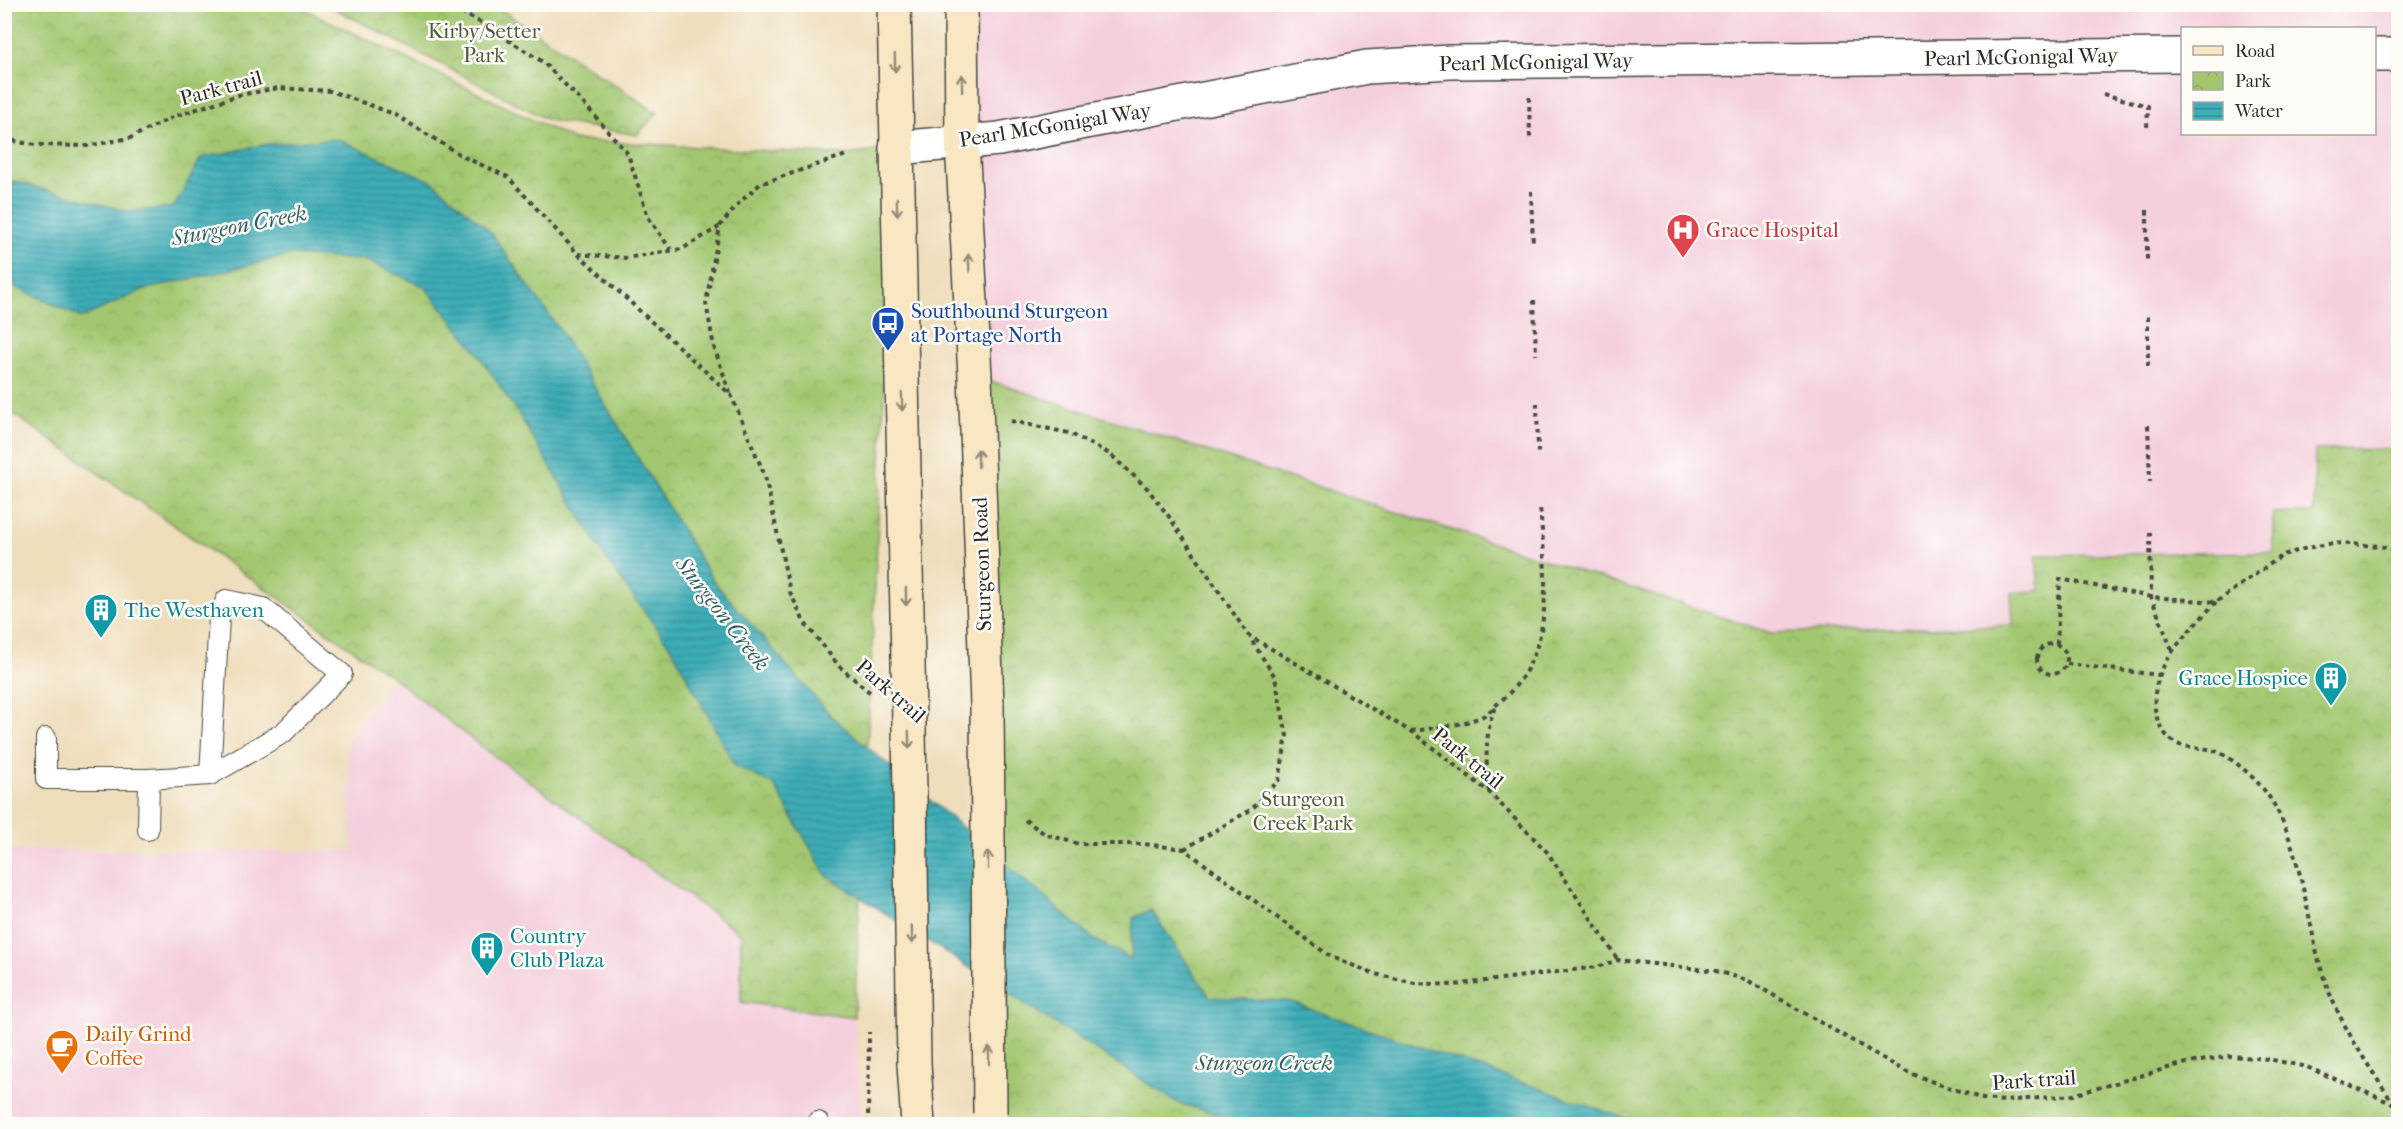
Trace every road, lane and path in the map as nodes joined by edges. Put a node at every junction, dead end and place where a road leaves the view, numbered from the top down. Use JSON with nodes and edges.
{"nodes":[{"id":1,"x":445,"y":4,"type":"edge"},
{"id":2,"x":894,"y":4,"type":"edge"},
{"id":3,"x":961,"y":4,"type":"edge"},
{"id":4,"x":2181,"y":55,"type":"edge"},
{"id":5,"x":2376,"y":55,"type":"edge"},
{"id":6,"x":2398,"y":55,"type":"edge"},
{"id":7,"x":2093,"y":91,"type":"dead end"},
{"id":8,"x":1529,"y":96,"type":"dead end"},
{"id":9,"x":2147,"y":128,"type":"dead end"},
{"id":10,"x":1530,"y":138,"type":"dead end"},
{"id":11,"x":4,"y":140,"type":"edge"},
{"id":12,"x":962,"y":142,"type":"junction"},
{"id":13,"x":896,"y":148,"type":"junction"},
{"id":14,"x":846,"y":155,"type":"dead end"},
{"id":15,"x":1531,"y":191,"type":"dead end"},
{"id":16,"x":2147,"y":210,"type":"dead end"},
{"id":17,"x":720,"y":226,"type":"junction"},
{"id":18,"x":1533,"y":245,"type":"dead end"},
{"id":19,"x":671,"y":250,"type":"junction"},
{"id":20,"x":578,"y":254,"type":"junction"},
{"id":21,"x":2147,"y":260,"type":"dead end"},
{"id":22,"x":1534,"y":300,"type":"dead end"},
{"id":23,"x":2148,"y":314,"type":"dead end"},
{"id":24,"x":1536,"y":356,"type":"dead end"},
{"id":25,"x":2148,"y":366,"type":"dead end"},
{"id":26,"x":731,"y":395,"type":"junction"},
{"id":27,"x":1537,"y":403,"type":"dead end"},
{"id":28,"x":1004,"y":419,"type":"dead end"},
{"id":29,"x":2148,"y":425,"type":"dead end"},
{"id":30,"x":1538,"y":454,"type":"dead end"},
{"id":31,"x":2150,"y":482,"type":"dead end"},
{"id":32,"x":1540,"y":507,"type":"dead end"},
{"id":33,"x":2150,"y":532,"type":"dead end"},
{"id":34,"x":2398,"y":551,"type":"edge"},
{"id":35,"x":2151,"y":597,"type":"junction"},
{"id":36,"x":2216,"y":602,"type":"junction"},
{"id":37,"x":1248,"y":635,"type":"junction"},
{"id":38,"x":2057,"y":644,"type":"junction"},
{"id":39,"x":2172,"y":650,"type":"junction"},
{"id":40,"x":2067,"y":664,"type":"junction"},
{"id":41,"x":2159,"y":675,"type":"junction"},
{"id":42,"x":874,"y":696,"type":"dead end"},
{"id":43,"x":1495,"y":705,"type":"junction"},
{"id":44,"x":1410,"y":731,"type":"junction"},
{"id":45,"x":46,"y":738,"type":"dead end"},
{"id":46,"x":210,"y":775,"type":"junction"},
{"id":47,"x":149,"y":779,"type":"junction"},
{"id":48,"x":1489,"y":792,"type":"junction"},
{"id":49,"x":1020,"y":817,"type":"dead end"},
{"id":50,"x":148,"y":830,"type":"dead end"},
{"id":51,"x":1184,"y":849,"type":"junction"},
{"id":52,"x":1618,"y":960,"type":"junction"},
{"id":53,"x":869,"y":1032,"type":"dead end"},
{"id":54,"x":2393,"y":1104,"type":"junction"},
{"id":55,"x":2398,"y":1106,"type":"edge"},
{"id":56,"x":989,"y":1119,"type":"edge"},
{"id":57,"x":868,"y":1125,"type":"edge"},
{"id":58,"x":918,"y":1125,"type":"edge"}],
"edges":[{"from":1,"to":19,"type":"path"},
{"from":2,"to":13,"type":"main road","one_way":true},
{"from":12,"to":3,"type":"main road","name":"Sturgeon Road","one_way":true},
{"from":4,"to":12,"type":"street","name":"Pearl McGonigal Way"},
{"from":5,"to":6,"type":"street"},
{"from":7,"to":9,"type":"path"},
{"from":8,"to":10,"type":"path"},
{"from":11,"to":20,"type":"path","name":"Park trail"},
{"from":12,"to":13,"type":"street","name":"Pearl McGonigal Way"},
{"from":56,"to":12,"type":"main road","name":"Sturgeon Road","one_way":true,"bridge":true},
{"from":13,"to":58,"type":"main road","one_way":true,"bridge":true},
{"from":14,"to":17,"type":"path","name":"Park trail"},
{"from":15,"to":18,"type":"path"},
{"from":16,"to":21,"type":"path"},
{"from":17,"to":19,"type":"path","name":"Park trail"},
{"from":17,"to":26,"type":"path","name":"Park trail"},
{"from":19,"to":20,"type":"path","name":"Park trail"},
{"from":20,"to":26,"type":"path","name":"Park trail"},
{"from":22,"to":24,"type":"path"},
{"from":23,"to":25,"type":"path"},
{"from":26,"to":42,"type":"path","name":"Park trail"},
{"from":27,"to":30,"type":"path"},
{"from":28,"to":37,"type":"path","name":"Park trail"},
{"from":29,"to":31,"type":"path"},
{"from":32,"to":43,"type":"path"},
{"from":33,"to":35,"type":"path"},
{"from":34,"to":36,"type":"path"},
{"from":35,"to":36,"type":"path"},
{"from":35,"to":38,"type":"path"},
{"from":35,"to":39,"type":"path"},
{"from":36,"to":39,"type":"path"},
{"from":37,"to":44,"type":"path","name":"Park trail"},
{"from":37,"to":51,"type":"path","name":"Park trail"},
{"from":38,"to":40,"type":"path"},
{"from":38,"to":40,"type":"path"},
{"from":39,"to":41,"type":"path"},
{"from":40,"to":41,"type":"path"},
{"from":41,"to":54,"type":"path"},
{"from":43,"to":44,"type":"path"},
{"from":43,"to":48,"type":"path"},
{"from":44,"to":48,"type":"path","name":"Park trail"},
{"from":45,"to":47,"type":"lane"},
{"from":46,"to":46,"type":"lane"},
{"from":46,"to":47,"type":"lane"},
{"from":47,"to":50,"type":"lane"},
{"from":48,"to":52,"type":"path","name":"Park trail"},
{"from":49,"to":51,"type":"path","name":"Park trail"},
{"from":51,"to":52,"type":"path","name":"Park trail"},
{"from":52,"to":54,"type":"path","name":"Park trail"},
{"from":53,"to":57,"type":"path"},
{"from":54,"to":55,"type":"path","name":"Park trail"}]}
